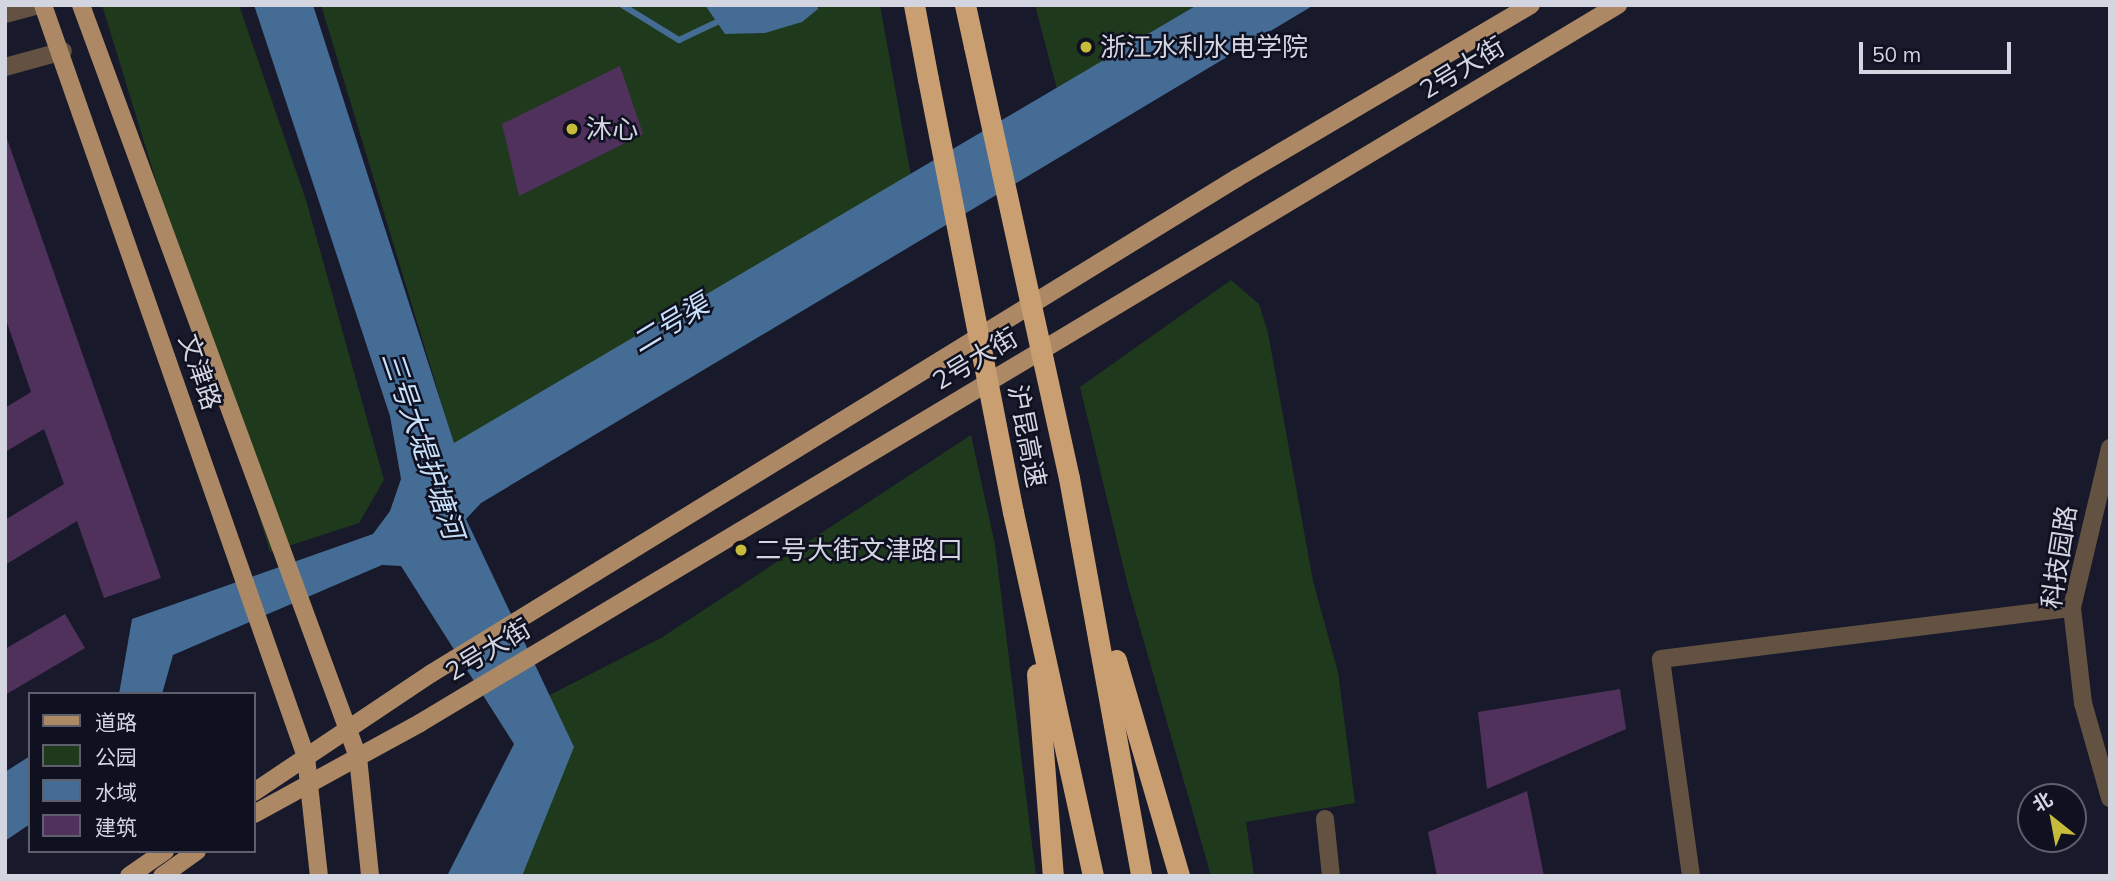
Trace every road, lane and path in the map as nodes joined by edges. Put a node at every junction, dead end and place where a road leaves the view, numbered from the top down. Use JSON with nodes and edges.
{"nodes":[{"id":1,"x":40,"y":5,"type":"edge"},
{"id":2,"x":81,"y":5,"type":"edge"},
{"id":3,"x":914,"y":5,"type":"edge"},
{"id":4,"x":965,"y":5,"type":"edge"},
{"id":5,"x":1531,"y":5,"type":"edge"},
{"id":6,"x":1618,"y":5,"type":"edge"},
{"id":7,"x":5,"y":14,"type":"edge"},
{"id":8,"x":62,"y":51,"type":"junction"},
{"id":9,"x":5,"y":67,"type":"edge"},
{"id":10,"x":2110,"y":448,"type":"edge"},
{"id":11,"x":1087,"y":561,"type":"junction"},
{"id":12,"x":1031,"y":603,"type":"junction"},
{"id":13,"x":2072,"y":607,"type":"junction"},
{"id":14,"x":343,"y":728,"type":"junction"},
{"id":15,"x":306,"y":757,"type":"junction"},
{"id":16,"x":358,"y":757,"type":"junction"},
{"id":17,"x":309,"y":782,"type":"junction"},
{"id":18,"x":256,"y":791,"type":"edge"},
{"id":19,"x":2110,"y":799,"type":"edge"},
{"id":20,"x":256,"y":813,"type":"edge"},
{"id":21,"x":1325,"y":819,"type":"dead end"},
{"id":22,"x":162,"y":853,"type":"edge"},
{"id":23,"x":194,"y":853,"type":"edge"},
{"id":24,"x":129,"y":876,"type":"edge"},
{"id":25,"x":162,"y":876,"type":"edge"},
{"id":26,"x":319,"y":876,"type":"edge"},
{"id":27,"x":370,"y":876,"type":"edge"},
{"id":28,"x":1053,"y":876,"type":"edge"},
{"id":29,"x":1093,"y":876,"type":"edge"},
{"id":30,"x":1140,"y":876,"type":"edge"},
{"id":31,"x":1180,"y":876,"type":"edge"},
{"id":32,"x":1331,"y":876,"type":"edge"},
{"id":33,"x":1691,"y":876,"type":"edge"}],
"edges":[{"from":1,"to":7,"type":"street"},
{"from":1,"to":8,"type":"main road","name":"文津路"},
{"from":2,"to":14,"type":"main road","name":"文津路"},
{"from":3,"to":12,"type":"highway","name":"沪昆高速","bridge":true},
{"from":4,"to":11,"type":"highway","name":"沪昆高速","bridge":true},
{"from":5,"to":14,"type":"main road","name":"2号大街"},
{"from":6,"to":16,"type":"main road","name":"2号大街"},
{"from":8,"to":9,"type":"street"},
{"from":8,"to":15,"type":"main road","name":"文津路"},
{"from":10,"to":13,"type":"street","name":"科技园路"},
{"from":11,"to":30,"type":"highway","name":"沪昆高速"},
{"from":11,"to":31,"type":"highway"},
{"from":12,"to":28,"type":"highway"},
{"from":12,"to":29,"type":"highway","name":"沪昆高速"},
{"from":13,"to":19,"type":"street","name":"科技园路"},
{"from":13,"to":33,"type":"street"},
{"from":14,"to":15,"type":"main road","name":"2号大街"},
{"from":14,"to":16,"type":"main road","name":"文津路"},
{"from":15,"to":17,"type":"main road","name":"文津路"},
{"from":15,"to":18,"type":"main road","name":"2号大街"},
{"from":16,"to":17,"type":"main road","name":"2号大街"},
{"from":16,"to":27,"type":"main road"},
{"from":17,"to":20,"type":"main road","name":"2号大街"},
{"from":17,"to":26,"type":"main road","name":"文津路"},
{"from":21,"to":32,"type":"street"},
{"from":22,"to":24,"type":"main road"},
{"from":23,"to":25,"type":"main road"}]}
